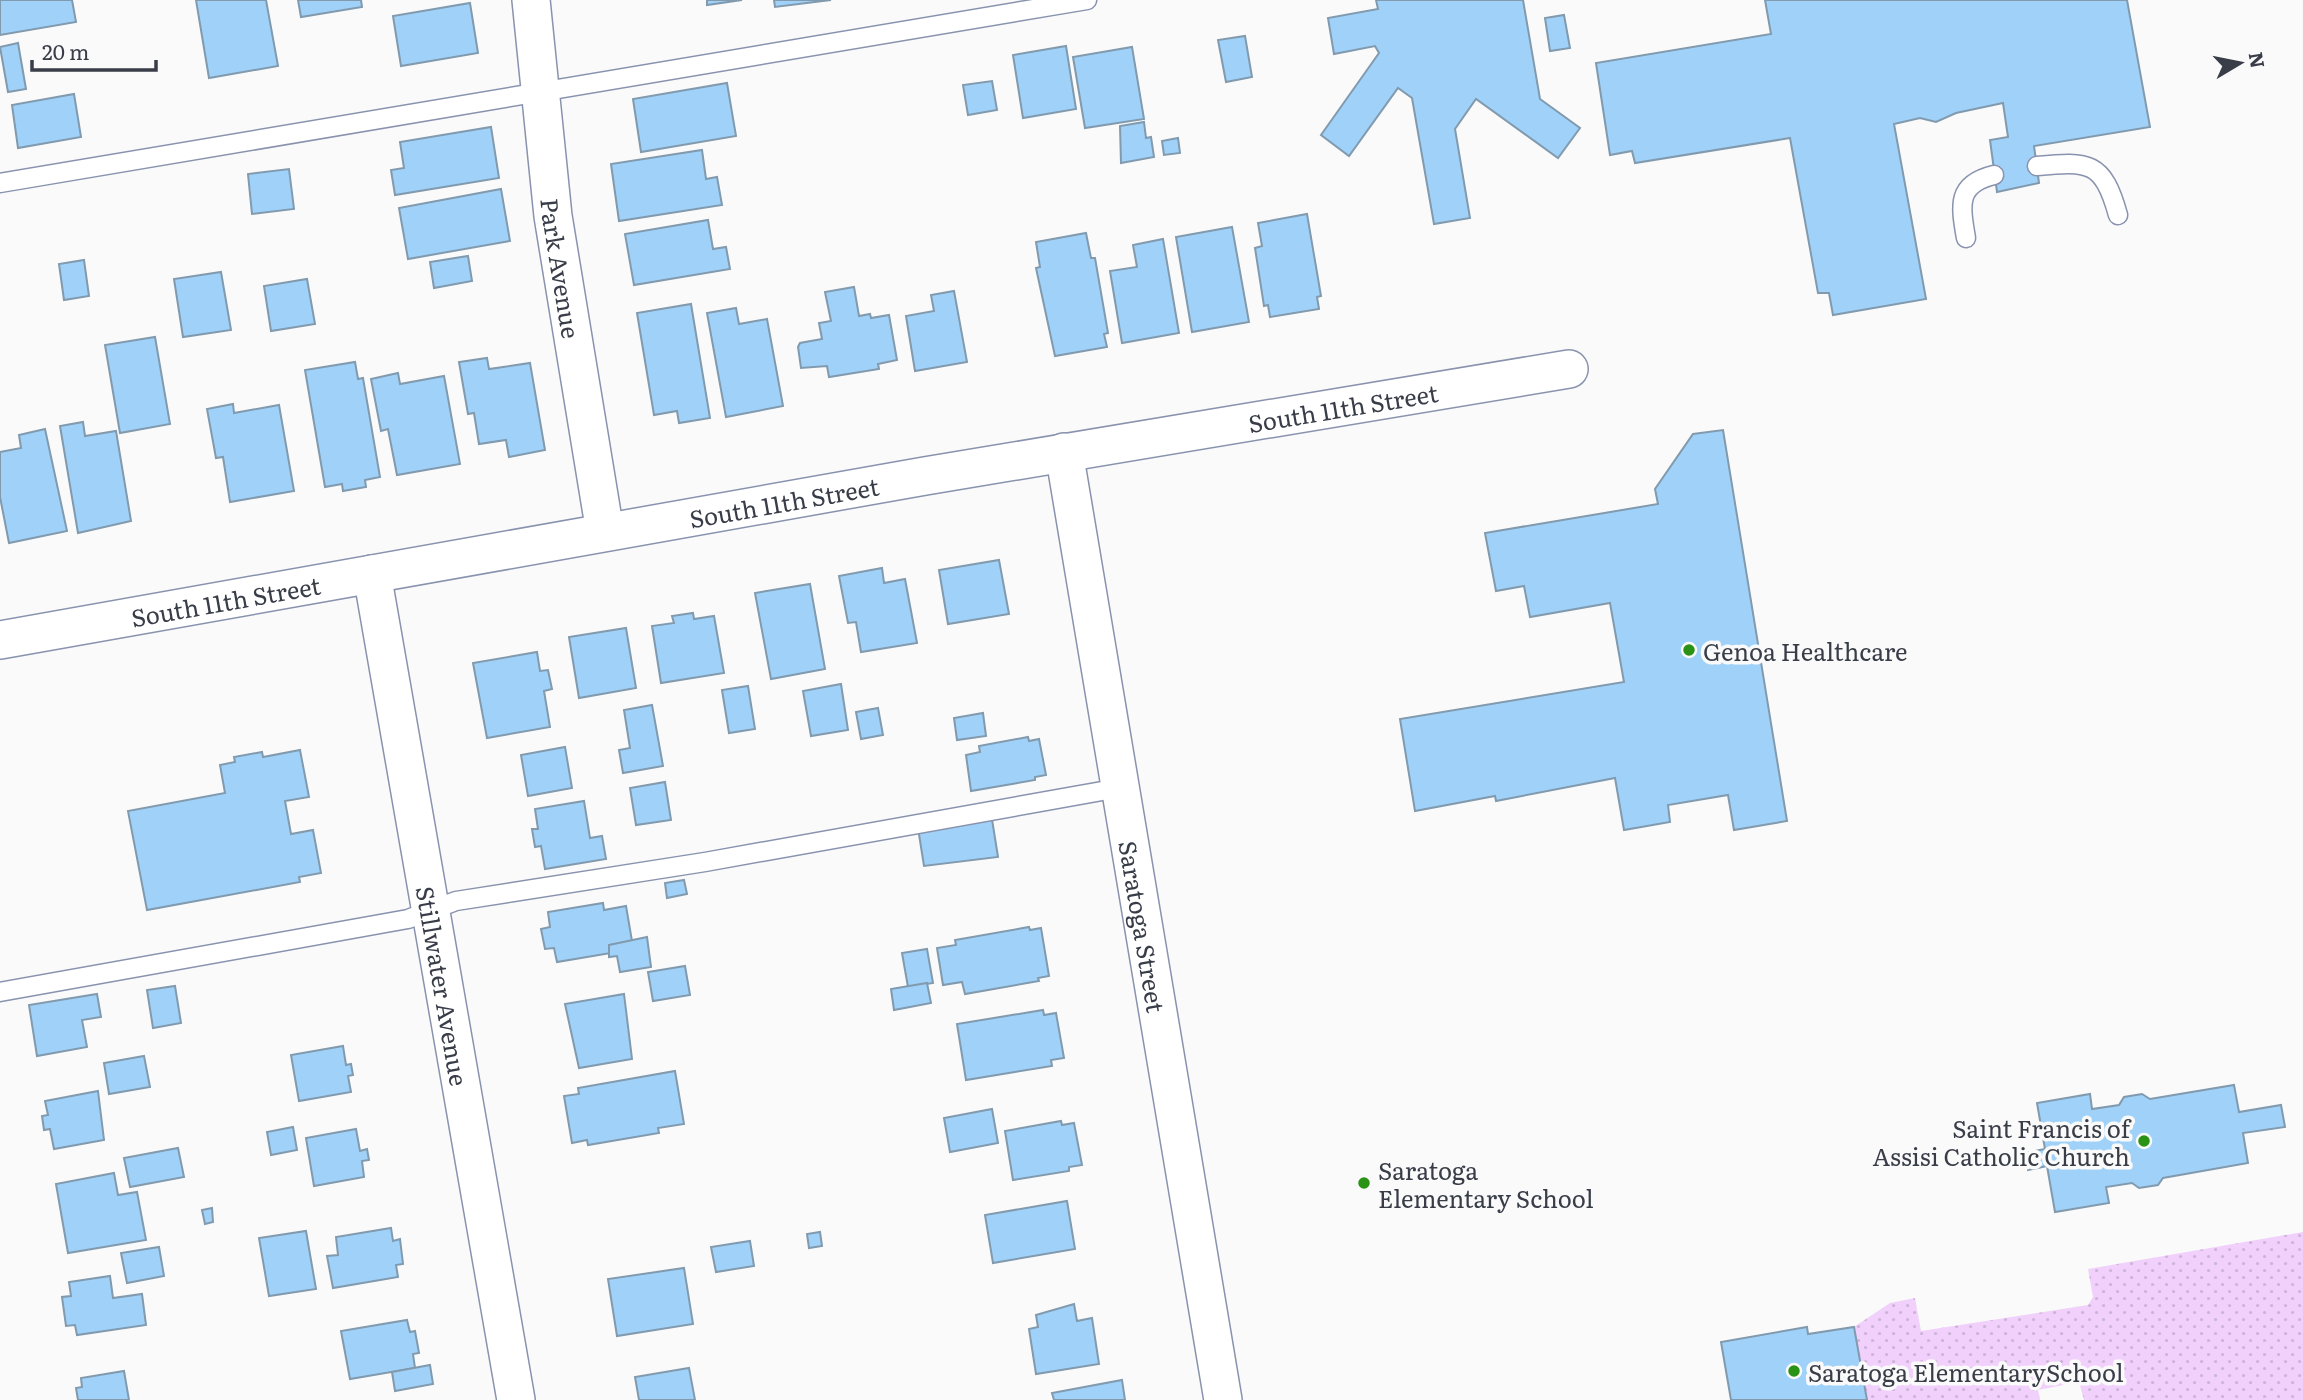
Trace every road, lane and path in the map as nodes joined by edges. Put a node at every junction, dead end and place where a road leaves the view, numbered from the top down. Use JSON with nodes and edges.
{"nodes":[{"id":1,"x":531,"y":0,"type":"edge"},
{"id":2,"x":1087,"y":0,"type":"edge"},
{"id":3,"x":540,"y":91,"type":"junction"},
{"id":4,"x":2037,"y":166,"type":"dead end"},
{"id":5,"x":1994,"y":175,"type":"dead end"},
{"id":6,"x":0,"y":183,"type":"edge"},
{"id":7,"x":2118,"y":215,"type":"dead end"},
{"id":8,"x":1966,"y":238,"type":"dead end"},
{"id":9,"x":1569,"y":369,"type":"dead end"},
{"id":10,"x":1064,"y":452,"type":"junction"},
{"id":11,"x":606,"y":532,"type":"junction"},
{"id":12,"x":372,"y":573,"type":"junction"},
{"id":13,"x":0,"y":640,"type":"edge"},
{"id":14,"x":1119,"y":788,"type":"junction"},
{"id":15,"x":431,"y":911,"type":"junction"},
{"id":16,"x":0,"y":992,"type":"edge"},
{"id":17,"x":516,"y":1400,"type":"edge"},
{"id":18,"x":1223,"y":1400,"type":"edge"}],
"edges":[{"from":1,"to":3,"type":"street","name":"Park Avenue"},
{"from":2,"to":3,"type":"lane"},
{"from":3,"to":6,"type":"lane"},
{"from":3,"to":11,"type":"street","name":"Park Avenue"},
{"from":4,"to":7,"type":"lane"},
{"from":5,"to":8,"type":"lane"},
{"from":9,"to":10,"type":"street","name":"South 11th Street"},
{"from":10,"to":11,"type":"street","name":"South 11th Street"},
{"from":10,"to":14,"type":"street","name":"Saratoga Street"},
{"from":11,"to":12,"type":"street","name":"South 11th Street"},
{"from":12,"to":13,"type":"street","name":"South 11th Street"},
{"from":12,"to":15,"type":"street","name":"Stillwater Avenue"},
{"from":14,"to":15,"type":"lane"},
{"from":14,"to":18,"type":"street","name":"Saratoga Street"},
{"from":15,"to":16,"type":"lane"},
{"from":15,"to":17,"type":"street","name":"Stillwater Avenue"}]}
